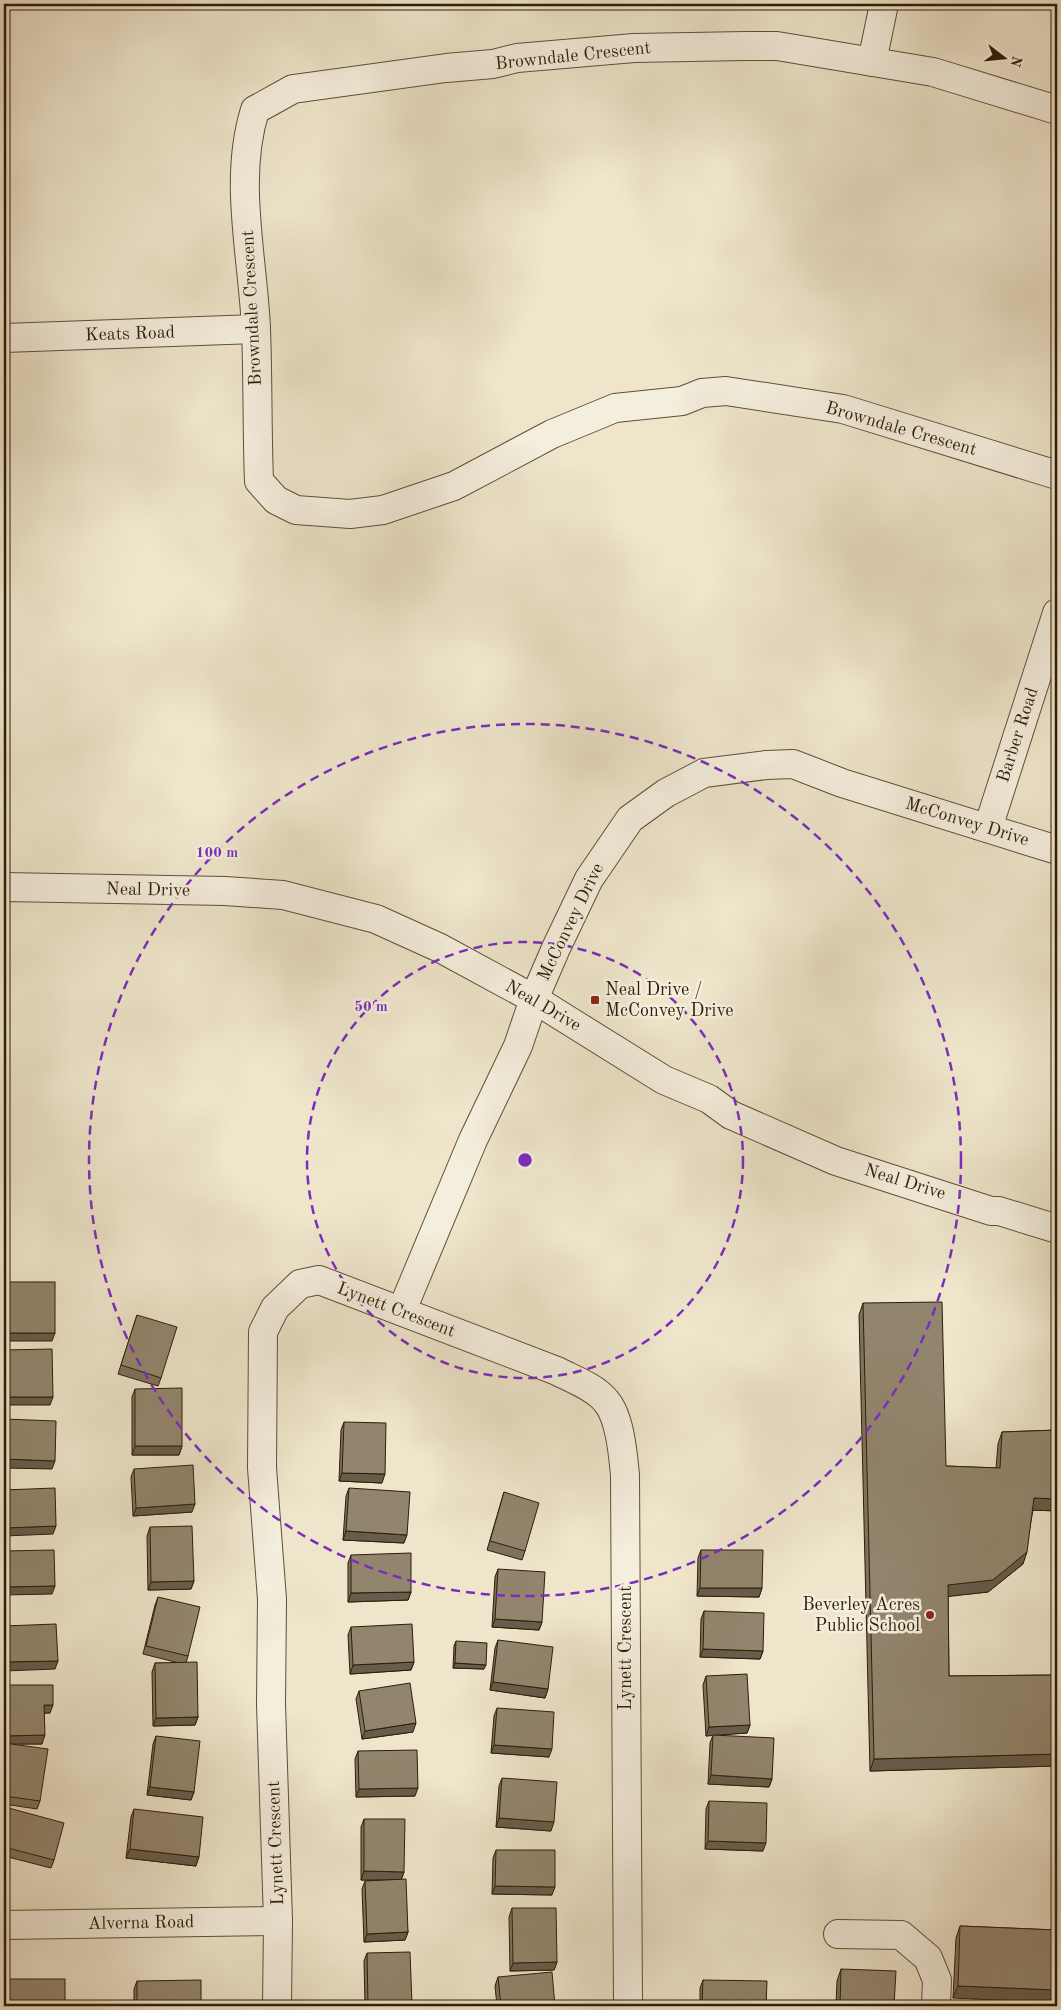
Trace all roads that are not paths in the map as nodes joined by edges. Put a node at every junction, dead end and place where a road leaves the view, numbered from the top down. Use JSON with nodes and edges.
{"nodes":[{"id":1,"x":884,"y":4,"type":"edge"},
{"id":2,"x":872,"y":62,"type":"junction"},
{"id":3,"x":1057,"y":110,"type":"edge"},
{"id":4,"x":256,"y":329,"type":"junction"},
{"id":5,"x":4,"y":338,"type":"edge"},
{"id":6,"x":1057,"y":475,"type":"edge"},
{"id":7,"x":1057,"y":613,"type":"edge"},
{"id":8,"x":988,"y":828,"type":"junction"},
{"id":9,"x":1057,"y":850,"type":"edge"},
{"id":10,"x":4,"y":887,"type":"edge"},
{"id":11,"x":534,"y":999,"type":"junction"},
{"id":12,"x":1057,"y":1229,"type":"edge"},
{"id":13,"x":402,"y":1310,"type":"junction"},
{"id":14,"x":278,"y":1921,"type":"junction"},
{"id":15,"x":4,"y":1925,"type":"edge"},
{"id":16,"x":838,"y":1934,"type":"dead end"},
{"id":17,"x":277,"y":2006,"type":"edge"},
{"id":18,"x":628,"y":2006,"type":"edge"},
{"id":19,"x":936,"y":2006,"type":"edge"}],
"edges":[{"from":1,"to":2,"type":"street"},
{"from":2,"to":3,"type":"street","name":"Browndale Crescent"},
{"from":2,"to":4,"type":"street","name":"Browndale Crescent"},
{"from":4,"to":5,"type":"street","name":"Keats Road"},
{"from":4,"to":6,"type":"street","name":"Browndale Crescent"},
{"from":7,"to":8,"type":"street","name":"Barber Road"},
{"from":8,"to":9,"type":"street","name":"McConvey Drive"},
{"from":8,"to":11,"type":"street","name":"McConvey Drive"},
{"from":10,"to":11,"type":"street","name":"Neal Drive"},
{"from":11,"to":12,"type":"street","name":"Neal Drive"},
{"from":11,"to":13,"type":"street","name":"McConvey Drive"},
{"from":13,"to":14,"type":"street","name":"Lynett Crescent"},
{"from":13,"to":18,"type":"street","name":"Lynett Crescent"},
{"from":14,"to":15,"type":"street","name":"Alverna Road"},
{"from":14,"to":17,"type":"street","name":"Lynett Crescent"},
{"from":16,"to":19,"type":"street"}]}
